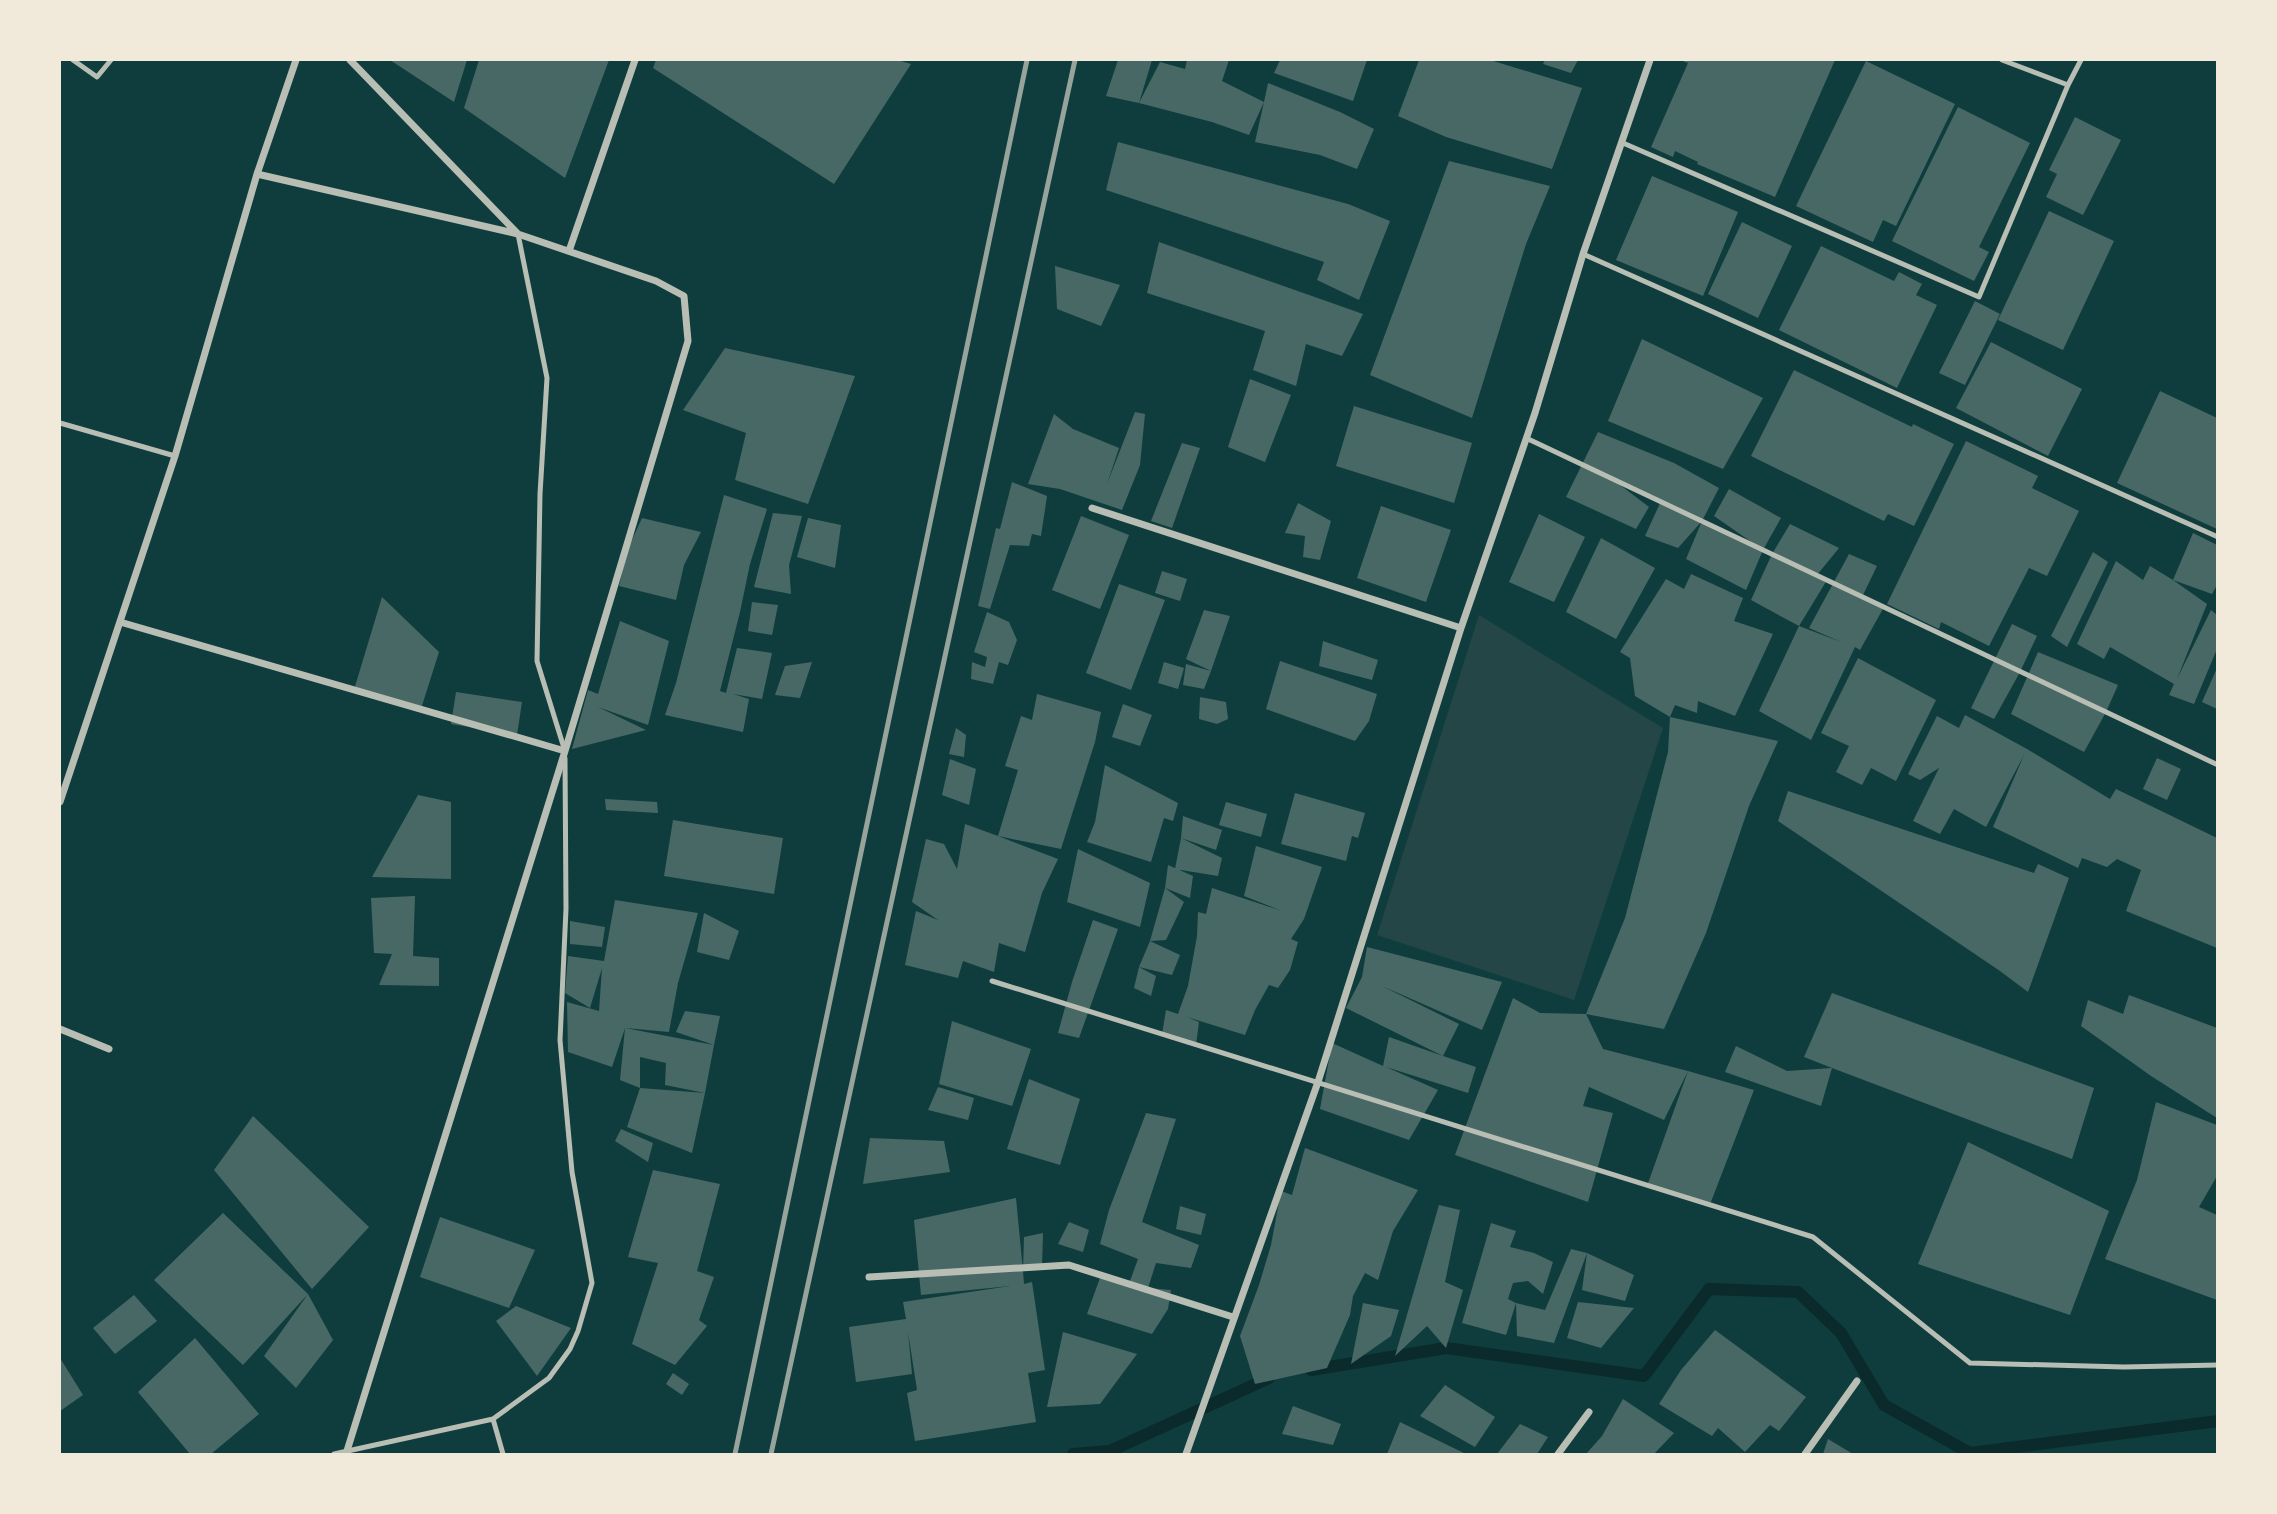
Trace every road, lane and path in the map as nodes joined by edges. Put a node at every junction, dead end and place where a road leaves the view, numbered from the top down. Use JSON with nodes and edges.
{"nodes":[{"id":1,"x":73,"y":60,"type":"edge"},
{"id":2,"x":111,"y":60,"type":"edge"},
{"id":3,"x":296,"y":60,"type":"edge"},
{"id":4,"x":350,"y":60,"type":"edge"},
{"id":5,"x":635,"y":60,"type":"edge"},
{"id":6,"x":1650,"y":60,"type":"edge"},
{"id":7,"x":2002,"y":60,"type":"edge"},
{"id":8,"x":2081,"y":60,"type":"edge"},
{"id":9,"x":2068,"y":85,"type":"junction"},
{"id":10,"x":1623,"y":144,"type":"junction"},
{"id":11,"x":257,"y":174,"type":"junction"},
{"id":12,"x":518,"y":234,"type":"junction"},
{"id":13,"x":569,"y":251,"type":"junction"},
{"id":14,"x":1583,"y":254,"type":"junction"},
{"id":15,"x":60,"y":422,"type":"edge"},
{"id":16,"x":1526,"y":438,"type":"junction"},
{"id":17,"x":176,"y":456,"type":"junction"},
{"id":18,"x":1092,"y":508,"type":"dead end"},
{"id":19,"x":2217,"y":537,"type":"edge"},
{"id":20,"x":120,"y":622,"type":"junction"},
{"id":21,"x":1461,"y":628,"type":"junction"},
{"id":22,"x":565,"y":751,"type":"junction"},
{"id":23,"x":2217,"y":765,"type":"edge"},
{"id":24,"x":60,"y":802,"type":"edge"},
{"id":25,"x":992,"y":981,"type":"dead end"},
{"id":26,"x":60,"y":1030,"type":"edge"},
{"id":27,"x":109,"y":1049,"type":"dead end"},
{"id":28,"x":1318,"y":1082,"type":"junction"},
{"id":29,"x":869,"y":1277,"type":"dead end"},
{"id":30,"x":1233,"y":1317,"type":"junction"},
{"id":31,"x":2217,"y":1365,"type":"edge"},
{"id":32,"x":1857,"y":1381,"type":"dead end"},
{"id":33,"x":1589,"y":1412,"type":"dead end"},
{"id":34,"x":492,"y":1419,"type":"junction"},
{"id":35,"x":347,"y":1452,"type":"edge"},
{"id":36,"x":1186,"y":1453,"type":"edge"},
{"id":37,"x":334,"y":1454,"type":"edge"},
{"id":38,"x":503,"y":1454,"type":"edge"},
{"id":39,"x":1558,"y":1454,"type":"edge"},
{"id":40,"x":1805,"y":1454,"type":"edge"}],
"edges":[{"from":1,"to":2,"type":"lane"},
{"from":3,"to":11,"type":"street"},
{"from":4,"to":12,"type":"street"},
{"from":5,"to":13,"type":"street"},
{"from":6,"to":10,"type":"street"},
{"from":7,"to":9,"type":"lane"},
{"from":8,"to":9,"type":"lane"},
{"from":9,"to":10,"type":"lane"},
{"from":10,"to":14,"type":"street"},
{"from":11,"to":12,"type":"street"},
{"from":11,"to":17,"type":"street"},
{"from":12,"to":13,"type":"street"},
{"from":12,"to":22,"type":"lane"},
{"from":13,"to":22,"type":"street"},
{"from":14,"to":16,"type":"street"},
{"from":14,"to":19,"type":"lane"},
{"from":15,"to":17,"type":"lane"},
{"from":16,"to":21,"type":"street"},
{"from":16,"to":23,"type":"lane"},
{"from":17,"to":20,"type":"street"},
{"from":18,"to":21,"type":"street"},
{"from":20,"to":22,"type":"street"},
{"from":20,"to":24,"type":"street"},
{"from":21,"to":28,"type":"street"},
{"from":22,"to":34,"type":"lane"},
{"from":22,"to":35,"type":"street"},
{"from":25,"to":28,"type":"lane"},
{"from":26,"to":27,"type":"street"},
{"from":28,"to":30,"type":"street"},
{"from":28,"to":31,"type":"lane"},
{"from":29,"to":30,"type":"street"},
{"from":30,"to":36,"type":"street"},
{"from":32,"to":40,"type":"street"},
{"from":33,"to":39,"type":"street"},
{"from":34,"to":35,"type":"lane"},
{"from":34,"to":38,"type":"lane"},
{"from":35,"to":37,"type":"lane"}]}
